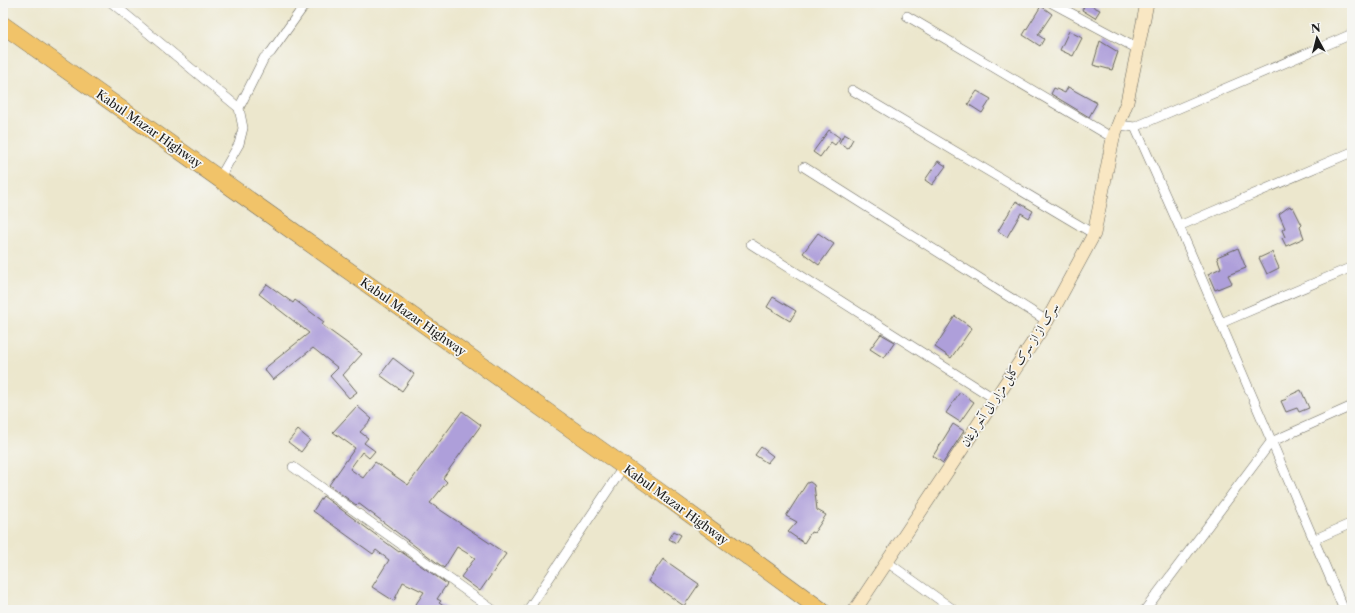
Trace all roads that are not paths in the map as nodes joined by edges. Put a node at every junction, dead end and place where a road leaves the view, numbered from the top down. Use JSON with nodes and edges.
{"nodes":[{"id":1,"x":112,"y":3,"type":"edge"},
{"id":2,"x":306,"y":3,"type":"edge"},
{"id":3,"x":1052,"y":3,"type":"edge"},
{"id":4,"x":1147,"y":3,"type":"edge"},
{"id":5,"x":907,"y":16,"type":"dead end"},
{"id":6,"x":3,"y":26,"type":"edge"},
{"id":7,"x":1352,"y":34,"type":"edge"},
{"id":8,"x":1138,"y":49,"type":"junction"},
{"id":9,"x":852,"y":90,"type":"dead end"},
{"id":10,"x":239,"y":108,"type":"junction"},
{"id":11,"x":1118,"y":125,"type":"junction"},
{"id":12,"x":1135,"y":127,"type":"junction"},
{"id":13,"x":1113,"y":138,"type":"junction"},
{"id":14,"x":1352,"y":152,"type":"edge"},
{"id":15,"x":804,"y":167,"type":"dead end"},
{"id":16,"x":219,"y":179,"type":"junction"},
{"id":17,"x":1180,"y":226,"type":"junction"},
{"id":18,"x":1094,"y":234,"type":"junction"},
{"id":19,"x":751,"y":244,"type":"dead end"},
{"id":20,"x":1352,"y":267,"type":"edge"},
{"id":21,"x":1047,"y":321,"type":"junction"},
{"id":22,"x":1221,"y":322,"type":"junction"},
{"id":23,"x":995,"y":399,"type":"junction"},
{"id":24,"x":1352,"y":406,"type":"edge"},
{"id":25,"x":1271,"y":442,"type":"junction"},
{"id":26,"x":624,"y":466,"type":"junction"},
{"id":27,"x":293,"y":467,"type":"dead end"},
{"id":28,"x":1352,"y":523,"type":"edge"},
{"id":29,"x":1314,"y":540,"type":"junction"},
{"id":30,"x":886,"y":562,"type":"junction"},
{"id":31,"x":493,"y":610,"type":"edge"},
{"id":32,"x":528,"y":610,"type":"edge"},
{"id":33,"x":821,"y":610,"type":"edge"},
{"id":34,"x":855,"y":610,"type":"edge"},
{"id":35,"x":954,"y":610,"type":"edge"},
{"id":36,"x":1145,"y":610,"type":"edge"},
{"id":37,"x":1344,"y":610,"type":"edge"}],
"edges":[{"from":1,"to":10,"type":"street"},
{"from":2,"to":10,"type":"street"},
{"from":3,"to":8,"type":"street"},
{"from":4,"to":8,"type":"street","name":"سرک از از سرک کابل مزار الی آخر لرغان"},
{"from":5,"to":13,"type":"street"},
{"from":6,"to":16,"type":"highway","name":"Kabul Mazar Highway"},
{"from":7,"to":12,"type":"street"},
{"from":8,"to":11,"type":"street","name":"سرک از از سرک کابل مزار الی آخر لرغان"},
{"from":9,"to":18,"type":"street"},
{"from":10,"to":16,"type":"street"},
{"from":11,"to":12,"type":"street"},
{"from":11,"to":13,"type":"street","name":"سرک از از سرک کابل مزار الی آخر لرغان"},
{"from":12,"to":17,"type":"street"},
{"from":13,"to":18,"type":"street","name":"سرک از از سرک کابل مزار الی آخر لرغان"},
{"from":14,"to":17,"type":"street"},
{"from":15,"to":21,"type":"street"},
{"from":16,"to":26,"type":"highway","name":"Kabul Mazar Highway"},
{"from":17,"to":22,"type":"street"},
{"from":18,"to":21,"type":"street","name":"سرک از از سرک کابل مزار الی آخر لرغان"},
{"from":19,"to":23,"type":"street"},
{"from":20,"to":22,"type":"street"},
{"from":21,"to":23,"type":"street","name":"سرک از از سرک کابل مزار الی آخر لرغان"},
{"from":22,"to":25,"type":"street"},
{"from":23,"to":30,"type":"street","name":"سرک از از سرک کابل مزار الی آخر لرغان"},
{"from":24,"to":25,"type":"street"},
{"from":25,"to":29,"type":"street"},
{"from":25,"to":36,"type":"street"},
{"from":26,"to":32,"type":"street"},
{"from":26,"to":33,"type":"highway","name":"Kabul Mazar Highway"},
{"from":27,"to":31,"type":"street"},
{"from":28,"to":29,"type":"street"},
{"from":29,"to":37,"type":"street"},
{"from":30,"to":34,"type":"street","name":"سرک از از سرک کابل مزار الی آخر لرغان"},
{"from":30,"to":35,"type":"street"}]}
